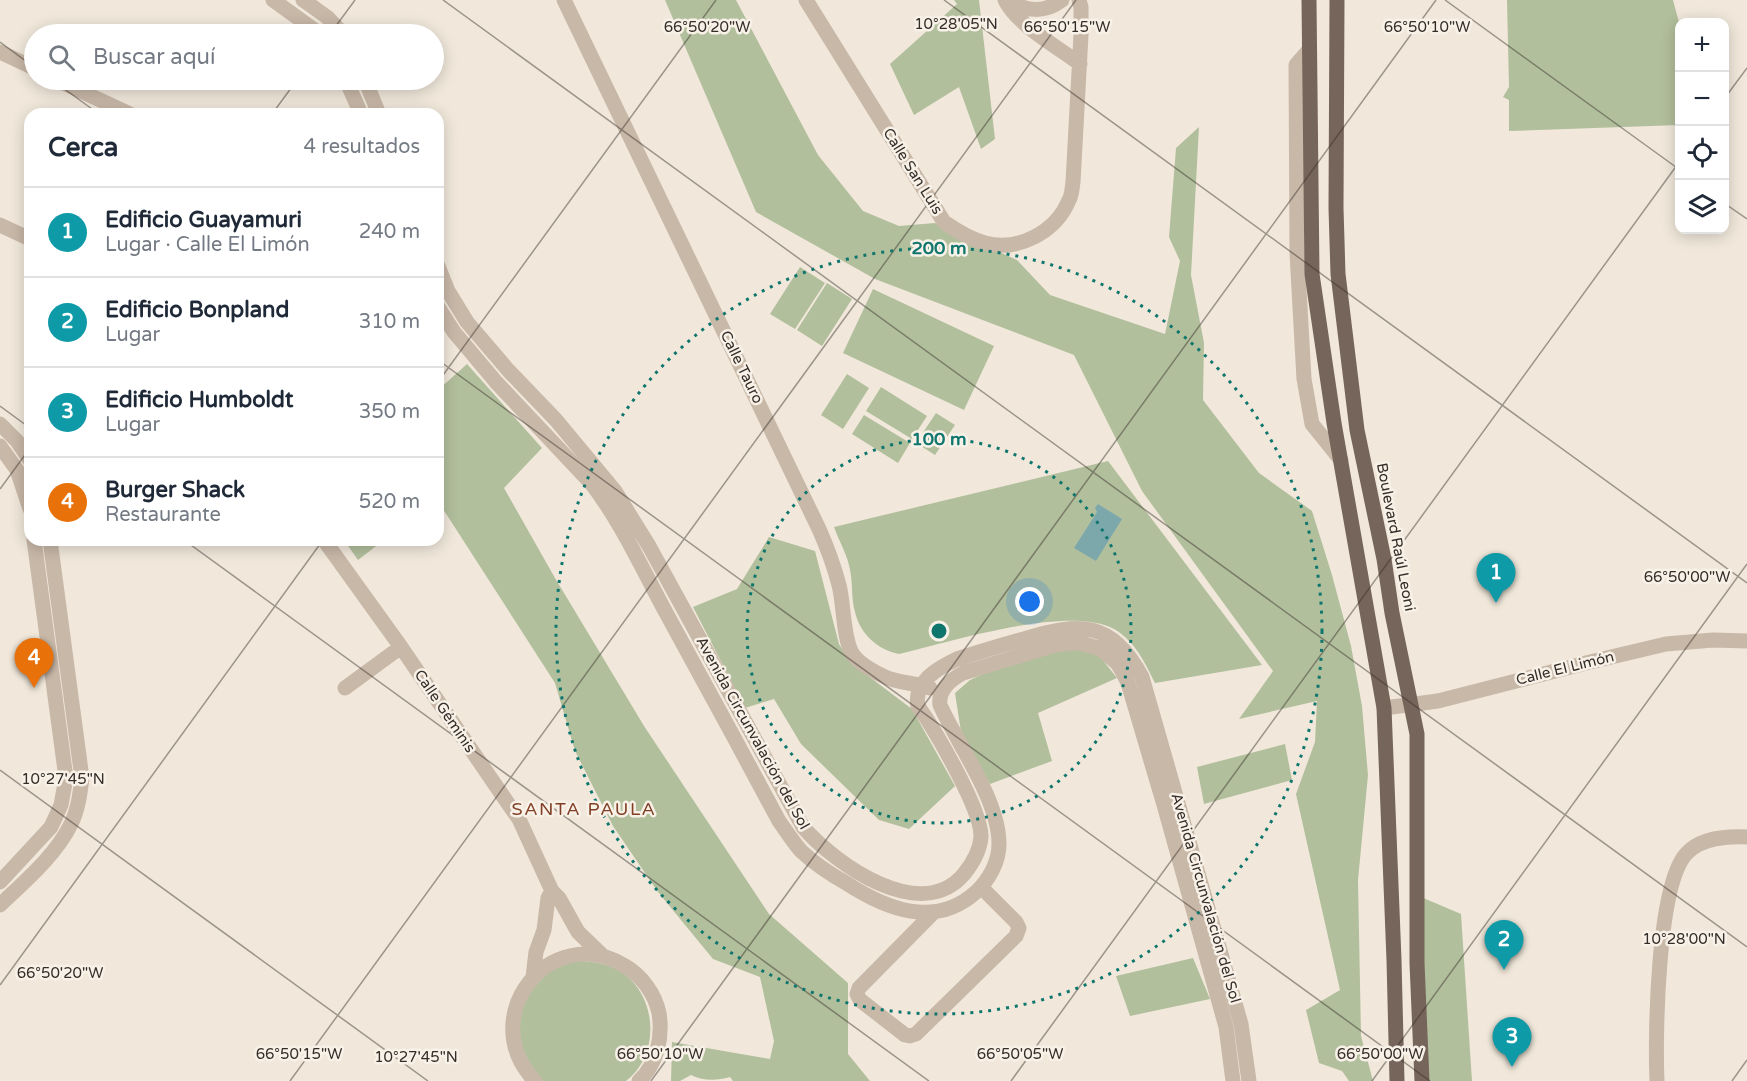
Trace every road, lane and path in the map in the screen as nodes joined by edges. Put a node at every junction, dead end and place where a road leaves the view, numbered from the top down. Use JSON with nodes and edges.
{"nodes":[{"id":1,"x":273,"y":0,"type":"edge"},
{"id":2,"x":303,"y":0,"type":"edge"},
{"id":3,"x":564,"y":0,"type":"edge"},
{"id":4,"x":806,"y":0,"type":"edge"},
{"id":5,"x":1007,"y":0,"type":"edge"},
{"id":6,"x":1062,"y":0,"type":"edge"},
{"id":7,"x":1079,"y":0,"type":"edge"},
{"id":8,"x":1309,"y":0,"type":"edge"},
{"id":9,"x":1337,"y":0,"type":"edge"},
{"id":10,"x":306,"y":24,"type":"edge"},
{"id":11,"x":333,"y":24,"type":"edge"},
{"id":12,"x":1309,"y":50,"type":"junction"},
{"id":13,"x":0,"y":52,"type":"edge"},
{"id":14,"x":24,"y":63,"type":"edge"},
{"id":15,"x":1080,"y":64,"type":"junction"},
{"id":16,"x":78,"y":90,"type":"edge"},
{"id":17,"x":350,"y":90,"type":"edge"},
{"id":18,"x":369,"y":90,"type":"edge"},
{"id":19,"x":117,"y":108,"type":"edge"},
{"id":20,"x":358,"y":108,"type":"edge"},
{"id":21,"x":377,"y":108,"type":"edge"},
{"id":22,"x":0,"y":225,"type":"edge"},
{"id":23,"x":24,"y":236,"type":"edge"},
{"id":24,"x":444,"y":281,"type":"edge"},
{"id":25,"x":444,"y":317,"type":"edge"},
{"id":26,"x":0,"y":424,"type":"edge"},
{"id":27,"x":0,"y":446,"type":"edge"},
{"id":28,"x":24,"y":451,"type":"edge"},
{"id":29,"x":1341,"y":460,"type":"junction"},
{"id":30,"x":24,"y":491,"type":"edge"},
{"id":31,"x":35,"y":546,"type":"edge"},
{"id":32,"x":51,"y":546,"type":"edge"},
{"id":33,"x":328,"y":546,"type":"edge"},
{"id":34,"x":1747,"y":641,"type":"edge"},
{"id":35,"x":401,"y":647,"type":"junction"},
{"id":36,"x":921,"y":685,"type":"junction"},
{"id":37,"x":345,"y":688,"type":"dead end"},
{"id":38,"x":941,"y":692,"type":"junction"},
{"id":39,"x":1412,"y":704,"type":"junction"},
{"id":40,"x":1384,"y":708,"type":"junction"},
{"id":41,"x":1747,"y":837,"type":"edge"},
{"id":42,"x":0,"y":882,"type":"edge"},
{"id":43,"x":981,"y":887,"type":"junction"},
{"id":44,"x":552,"y":891,"type":"junction"},
{"id":45,"x":0,"y":905,"type":"edge"},
{"id":46,"x":934,"y":912,"type":"junction"},
{"id":47,"x":604,"y":957,"type":"junction"},
{"id":48,"x":532,"y":977,"type":"junction"},
{"id":49,"x":650,"y":1074,"type":"edge"},
{"id":50,"x":535,"y":1081,"type":"edge"},
{"id":51,"x":639,"y":1081,"type":"edge"},
{"id":52,"x":1233,"y":1081,"type":"edge"},
{"id":53,"x":1249,"y":1081,"type":"edge"},
{"id":54,"x":1397,"y":1081,"type":"edge"},
{"id":55,"x":1422,"y":1081,"type":"edge"},
{"id":56,"x":1657,"y":1081,"type":"edge"}],
"edges":[{"from":1,"to":10,"type":"street"},
{"from":2,"to":11,"type":"street"},
{"from":3,"to":36,"type":"street","name":"Calle Tauro"},
{"from":4,"to":15,"type":"street","name":"Calle San Luis"},
{"from":5,"to":6,"type":"street"},
{"from":5,"to":15,"type":"street"},
{"from":7,"to":15,"type":"street","name":"Calle San Luis"},
{"from":8,"to":12,"type":"main road"},
{"from":9,"to":39,"type":"main road","name":"Boulevard Raúl Leoni"},
{"from":12,"to":29,"type":"main road"},
{"from":12,"to":29,"type":"street"},
{"from":13,"to":14,"type":"street"},
{"from":16,"to":19,"type":"street"},
{"from":17,"to":20,"type":"street"},
{"from":18,"to":21,"type":"street"},
{"from":22,"to":23,"type":"street"},
{"from":24,"to":36,"type":"street","name":"Avenida Circunvalación del Sol"},
{"from":25,"to":46,"type":"street","name":"Avenida Circunvalación del Sol"},
{"from":26,"to":28,"type":"street"},
{"from":27,"to":30,"type":"street"},
{"from":29,"to":40,"type":"main road"},
{"from":31,"to":42,"type":"street"},
{"from":32,"to":45,"type":"street"},
{"from":33,"to":35,"type":"street","name":"Calle Géminis"},
{"from":34,"to":39,"type":"street","name":"Calle El Limón"},
{"from":35,"to":37,"type":"street"},
{"from":35,"to":44,"type":"street","name":"Calle Géminis"},
{"from":36,"to":38,"type":"street","name":"Calle Tauro"},
{"from":36,"to":53,"type":"street","name":"Avenida Circunvalación del Sol"},
{"from":38,"to":43,"type":"street","name":"Avenida Circunvalación del Sol"},
{"from":38,"to":52,"type":"street","name":"Avenida Circunvalación del Sol"},
{"from":39,"to":40,"type":"street","name":"Calle El Limón"},
{"from":39,"to":55,"type":"main road","name":"Boulevard Raúl Leoni"},
{"from":40,"to":54,"type":"main road"},
{"from":41,"to":56,"type":"street"},
{"from":43,"to":46,"type":"street","name":"Avenida Circunvalación del Sol"},
{"from":43,"to":46,"type":"street"},
{"from":44,"to":47,"type":"street","name":"Calle Géminis"},
{"from":44,"to":48,"type":"street","name":"Calle Géminis"},
{"from":47,"to":48,"type":"street","name":"Calle Géminis"},
{"from":47,"to":49,"type":"street","name":"Calle Géminis"},
{"from":48,"to":50,"type":"street","name":"Calle Géminis"},
{"from":49,"to":51,"type":"street","name":"Calle Géminis"}]}
